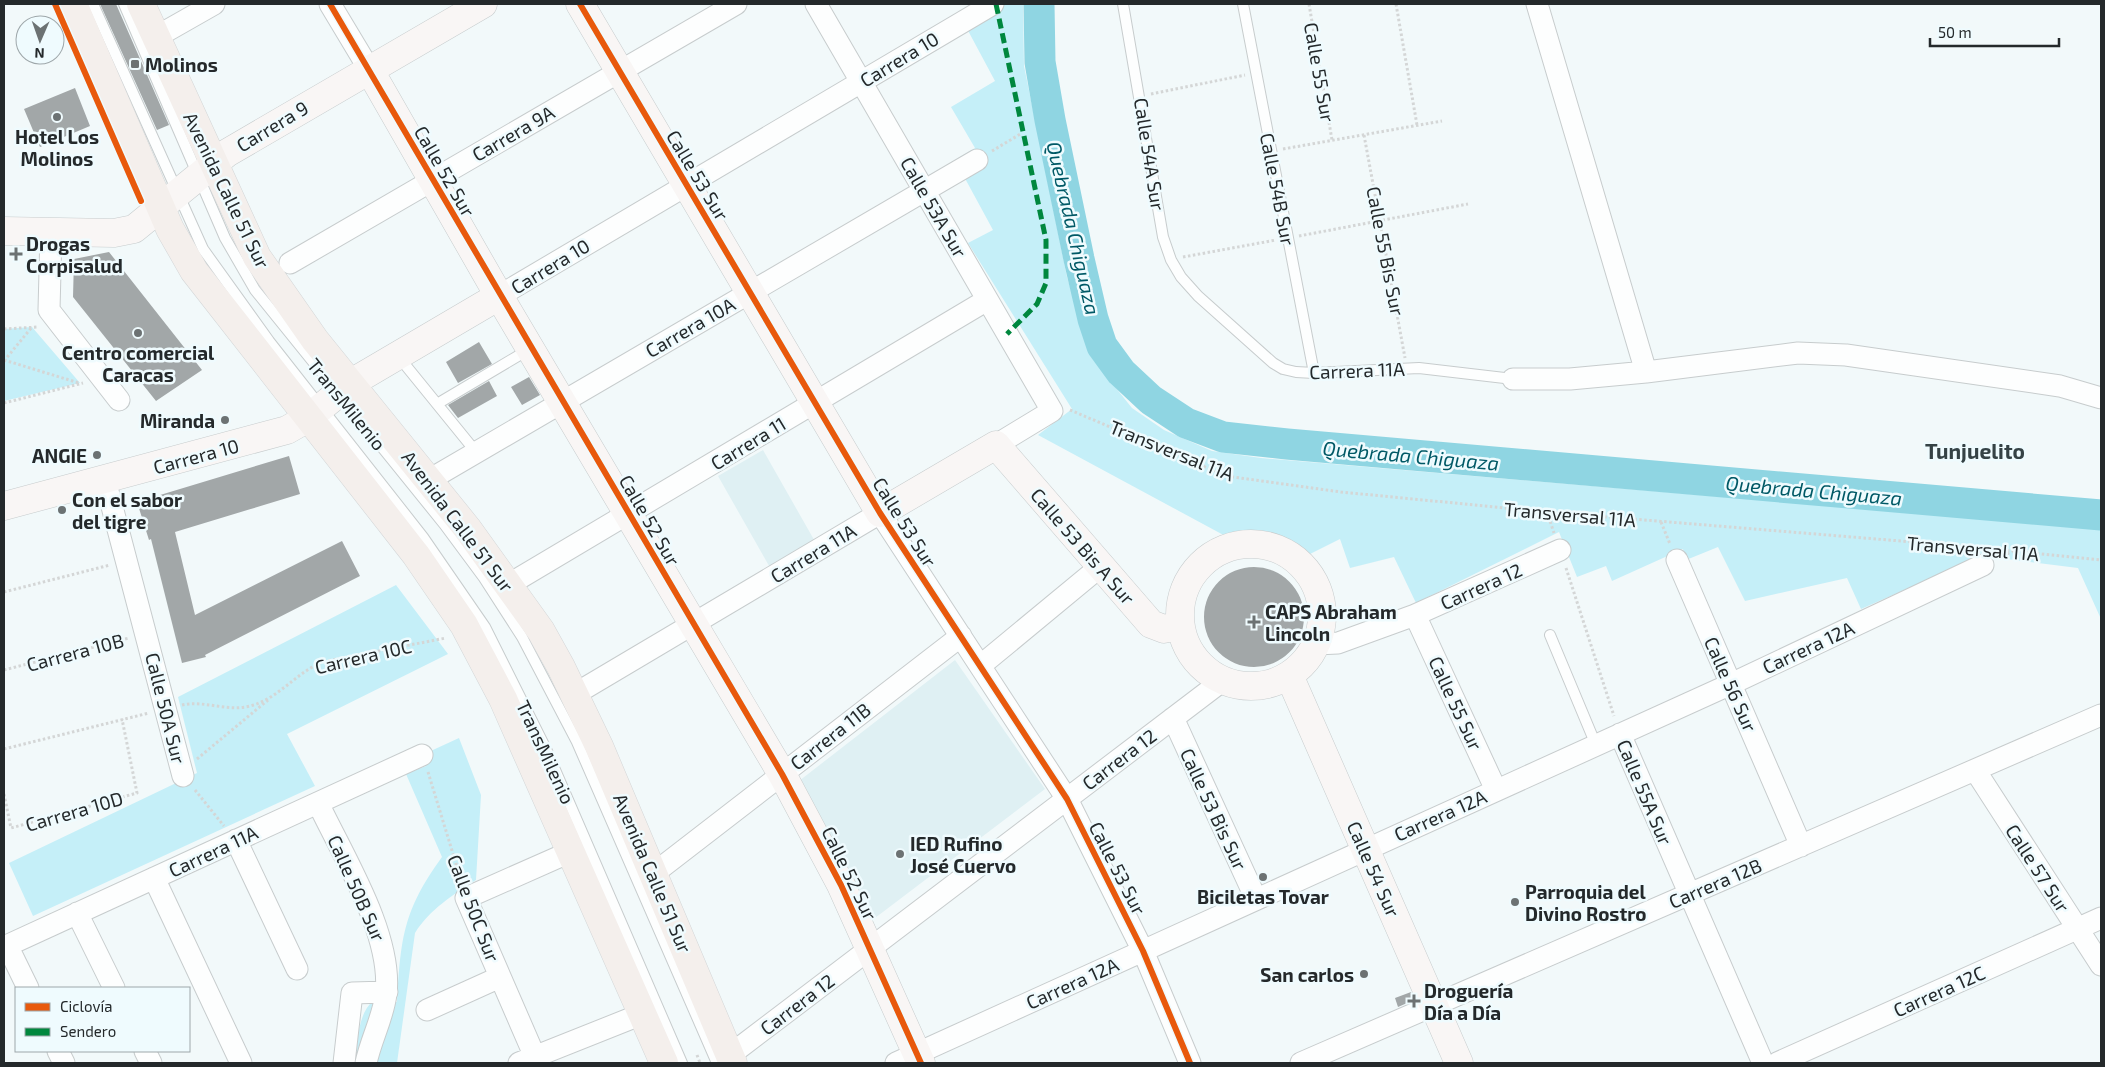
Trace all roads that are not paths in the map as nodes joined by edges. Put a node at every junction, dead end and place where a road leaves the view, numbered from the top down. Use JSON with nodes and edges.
{"nodes":[{"id":1,"x":73,"y":4,"type":"edge"},
{"id":2,"x":93,"y":4,"type":"edge"},
{"id":3,"x":124,"y":4,"type":"edge"},
{"id":4,"x":140,"y":4,"type":"edge"},
{"id":5,"x":214,"y":4,"type":"edge"},
{"id":6,"x":330,"y":4,"type":"edge"},
{"id":7,"x":482,"y":4,"type":"edge"},
{"id":8,"x":580,"y":4,"type":"edge"},
{"id":9,"x":736,"y":4,"type":"edge"},
{"id":10,"x":816,"y":4,"type":"edge"},
{"id":11,"x":993,"y":4,"type":"edge"},
{"id":12,"x":1122,"y":4,"type":"edge"},
{"id":13,"x":1243,"y":4,"type":"edge"},
{"id":14,"x":1537,"y":4,"type":"edge"},
{"id":15,"x":156,"y":37,"type":"junction"},
{"id":16,"x":369,"y":69,"type":"junction"},
{"id":17,"x":620,"y":71,"type":"junction"},
{"id":18,"x":861,"y":82,"type":"junction"},
{"id":19,"x":977,"y":160,"type":"road end"},
{"id":20,"x":205,"y":169,"type":"junction"},
{"id":21,"x":433,"y":180,"type":"junction"},
{"id":22,"x":687,"y":185,"type":"junction"},
{"id":23,"x":924,"y":191,"type":"junction"},
{"id":24,"x":169,"y":200,"type":"junction"},
{"id":25,"x":4,"y":231,"type":"edge"},
{"id":26,"x":51,"y":233,"type":"junction"},
{"id":27,"x":290,"y":263,"type":"dead end"},
{"id":28,"x":750,"y":292,"type":"junction"},
{"id":29,"x":500,"y":296,"type":"junction"},
{"id":30,"x":1198,"y":296,"type":"joint"},
{"id":31,"x":987,"y":300,"type":"junction"},
{"id":32,"x":531,"y":348,"type":"junction"},
{"id":33,"x":398,"y":356,"type":"junction"},
{"id":34,"x":1646,"y":372,"type":"junction"},
{"id":35,"x":1314,"y":373,"type":"junction"},
{"id":36,"x":1513,"y":379,"type":"joint"},
{"id":37,"x":2101,"y":398,"type":"edge"},
{"id":38,"x":119,"y":400,"type":"dead end"},
{"id":39,"x":329,"y":401,"type":"junction"},
{"id":40,"x":563,"y":402,"type":"junction"},
{"id":41,"x":815,"y":402,"type":"junction"},
{"id":42,"x":437,"y":404,"type":"junction"},
{"id":43,"x":1052,"y":411,"type":"joint"},
{"id":44,"x":996,"y":445,"type":"junction"},
{"id":45,"x":476,"y":452,"type":"junction"},
{"id":46,"x":105,"y":480,"type":"junction"},
{"id":47,"x":428,"y":480,"type":"junction"},
{"id":48,"x":4,"y":506,"type":"edge"},
{"id":49,"x":880,"y":513,"type":"junction"},
{"id":50,"x":629,"y":514,"type":"junction"},
{"id":51,"x":1560,"y":550,"type":"road end"},
{"id":52,"x":1677,"y":560,"type":"road end"},
{"id":53,"x":1983,"y":565,"type":"dead end"},
{"id":54,"x":1101,"y":566,"type":"junction"},
{"id":55,"x":508,"y":585,"type":"junction"},
{"id":56,"x":1415,"y":615,"type":"junction"},
{"id":57,"x":694,"y":624,"type":"junction"},
{"id":58,"x":1180,"y":625,"type":"junction"},
{"id":59,"x":1550,"y":634,"type":"dead end"},
{"id":60,"x":961,"y":636,"type":"junction"},
{"id":61,"x":1316,"y":644,"type":"junction"},
{"id":62,"x":980,"y":666,"type":"junction"},
{"id":63,"x":1289,"y":675,"type":"junction"},
{"id":64,"x":1222,"y":680,"type":"junction"},
{"id":65,"x":1731,"y":684,"type":"junction"},
{"id":66,"x":575,"y":694,"type":"junction"},
{"id":67,"x":2101,"y":715,"type":"edge"},
{"id":68,"x":1173,"y":718,"type":"junction"},
{"id":69,"x":1620,"y":734,"type":"junction"},
{"id":70,"x":1596,"y":745,"type":"junction"},
{"id":71,"x":422,"y":755,"type":"road end"},
{"id":72,"x":187,"y":770,"type":"road end"},
{"id":73,"x":1975,"y":770,"type":"junction"},
{"id":74,"x":782,"y":774,"type":"junction"},
{"id":75,"x":1496,"y":790,"type":"junction"},
{"id":76,"x":1067,"y":799,"type":"junction"},
{"id":77,"x":318,"y":803,"type":"junction"},
{"id":78,"x":236,"y":840,"type":"junction"},
{"id":79,"x":1801,"y":846,"type":"junction"},
{"id":80,"x":1365,"y":850,"type":"junction"},
{"id":81,"x":570,"y":852,"type":"junction"},
{"id":82,"x":653,"y":874,"type":"junction"},
{"id":83,"x":154,"y":878,"type":"junction"},
{"id":84,"x":1689,"y":894,"type":"junction"},
{"id":85,"x":1256,"y":899,"type":"junction"},
{"id":86,"x":77,"y":913,"type":"junction"},
{"id":87,"x":2101,"y":918,"type":"edge"},
{"id":88,"x":2078,"y":929,"type":"junction"},
{"id":89,"x":5,"y":946,"type":"edge"},
{"id":90,"x":870,"y":948,"type":"junction"},
{"id":91,"x":1143,"y":951,"type":"junction"},
{"id":92,"x":2101,"y":965,"type":"edge"},
{"id":93,"x":297,"y":969,"type":"dead end"},
{"id":94,"x":500,"y":977,"type":"junction"},
{"id":95,"x":27,"y":987,"type":"edge"},
{"id":96,"x":114,"y":987,"type":"edge"},
{"id":97,"x":387,"y":992,"type":"junction"},
{"id":98,"x":1434,"y":1005,"type":"junction"},
{"id":99,"x":427,"y":1010,"type":"dead end"},
{"id":100,"x":642,"y":1014,"type":"junction"},
{"id":101,"x":527,"y":1060,"type":"edge"},
{"id":102,"x":726,"y":1060,"type":"edge"},
{"id":103,"x":911,"y":1060,"type":"edge"},
{"id":104,"x":241,"y":1063,"type":"edge"},
{"id":105,"x":344,"y":1063,"type":"edge"},
{"id":106,"x":366,"y":1063,"type":"edge"},
{"id":107,"x":664,"y":1063,"type":"edge"},
{"id":108,"x":682,"y":1063,"type":"edge"},
{"id":109,"x":1190,"y":1063,"type":"edge"},
{"id":110,"x":1301,"y":1063,"type":"edge"},
{"id":111,"x":1459,"y":1063,"type":"edge"},
{"id":112,"x":1763,"y":1063,"type":"edge"},
{"id":113,"x":1777,"y":1063,"type":"edge"}],
"edges":[{"from":1,"to":24,"type":"main road","name":"Avenida Calle 51 Sur"},
{"from":2,"to":24,"type":"lane"},
{"from":3,"to":20,"type":"lane"},
{"from":4,"to":15,"type":"main road","name":"Avenida Calle 51 Sur"},
{"from":5,"to":15,"type":"street"},
{"from":6,"to":16,"type":"street","name":"Calle 52 Sur"},
{"from":7,"to":16,"type":"street","name":"Carrera 9"},
{"from":8,"to":17,"type":"street","name":"Calle 53 Sur"},
{"from":9,"to":17,"type":"street","name":"Carrera 9A"},
{"from":10,"to":18,"type":"street","name":"Calle 53A Sur"},
{"from":11,"to":18,"type":"street","name":"Carrera 10"},
{"from":12,"to":30,"type":"lane","name":"Calle 54A Sur"},
{"from":13,"to":35,"type":"lane","name":"Calle 54B Sur"},
{"from":14,"to":34,"type":"street"},
{"from":15,"to":20,"type":"main road","name":"Avenida Calle 51 Sur"},
{"from":16,"to":20,"type":"street","name":"Carrera 9"},
{"from":16,"to":21,"type":"street","name":"Calle 52 Sur"},
{"from":17,"to":21,"type":"street","name":"Carrera 9A"},
{"from":17,"to":22,"type":"street","name":"Calle 53 Sur"},
{"from":18,"to":22,"type":"street","name":"Carrera 10"},
{"from":18,"to":23,"type":"street","name":"Calle 53A Sur"},
{"from":19,"to":23,"type":"street","name":"Carrera 10A"},
{"from":20,"to":24,"type":"street","name":"Carrera 9"},
{"from":20,"to":39,"type":"main road","name":"Avenida Calle 51 Sur"},
{"from":21,"to":27,"type":"street","name":"Carrera 9A"},
{"from":21,"to":29,"type":"street","name":"Calle 52 Sur"},
{"from":22,"to":28,"type":"street","name":"Calle 53 Sur"},
{"from":22,"to":29,"type":"street","name":"Carrera 10"},
{"from":23,"to":28,"type":"street","name":"Carrera 10A"},
{"from":23,"to":31,"type":"street","name":"Calle 53A Sur"},
{"from":24,"to":26,"type":"street","name":"Carrera 9"},
{"from":24,"to":39,"type":"main road","name":"Avenida Calle 51 Sur"},
{"from":25,"to":26,"type":"street","name":"Carrera 9"},
{"from":26,"to":38,"type":"street"},
{"from":28,"to":40,"type":"street","name":"Carrera 10A"},
{"from":28,"to":41,"type":"street","name":"Calle 53 Sur"},
{"from":29,"to":32,"type":"street","name":"Calle 52 Sur"},
{"from":29,"to":33,"type":"street","name":"Carrera 10"},
{"from":30,"to":35,"type":"lane","name":"Carrera 11A"},
{"from":31,"to":41,"type":"street","name":"Carrera 11"},
{"from":31,"to":43,"type":"street","name":"Calle 53A Sur"},
{"from":32,"to":40,"type":"street","name":"Calle 52 Sur"},
{"from":32,"to":42,"type":"lane"},
{"from":33,"to":39,"type":"street","name":"Carrera 10"},
{"from":33,"to":42,"type":"lane"},
{"from":34,"to":36,"type":"street"},
{"from":34,"to":37,"type":"street"},
{"from":35,"to":36,"type":"lane","name":"Carrera 11A"},
{"from":39,"to":46,"type":"street","name":"Carrera 10"},
{"from":39,"to":47,"type":"main road","name":"Avenida Calle 51 Sur"},
{"from":39,"to":81,"type":"main road","name":"Avenida Calle 51 Sur"},
{"from":39,"to":102,"type":"lane","name":"TransMilenio"},
{"from":39,"to":108,"type":"lane","name":"TransMilenio"},
{"from":40,"to":45,"type":"street","name":"Carrera 10A"},
{"from":40,"to":50,"type":"street","name":"Calle 52 Sur"},
{"from":41,"to":49,"type":"street","name":"Calle 53 Sur"},
{"from":41,"to":50,"type":"street","name":"Carrera 11"},
{"from":42,"to":45,"type":"lane"},
{"from":43,"to":44,"type":"street","name":"Carrera 11A"},
{"from":44,"to":49,"type":"street","name":"Carrera 11A"},
{"from":44,"to":54,"type":"street","name":"Calle 53 Bis A Sur"},
{"from":45,"to":47,"type":"street","name":"Carrera 10A"},
{"from":46,"to":48,"type":"street","name":"Carrera 10"},
{"from":46,"to":72,"type":"street","name":"Calle 50A Sur"},
{"from":47,"to":55,"type":"main road","name":"Avenida Calle 51 Sur"},
{"from":49,"to":57,"type":"street","name":"Carrera 11A"},
{"from":49,"to":60,"type":"street","name":"Calle 53 Sur"},
{"from":50,"to":55,"type":"street","name":"Carrera 11"},
{"from":50,"to":57,"type":"street","name":"Calle 52 Sur"},
{"from":51,"to":56,"type":"street","name":"Carrera 12"},
{"from":52,"to":65,"type":"street","name":"Calle 56 Sur"},
{"from":53,"to":65,"type":"street","name":"Carrera 12A"},
{"from":54,"to":58,"type":"street","name":"Calle 53 Bis A Sur"},
{"from":54,"to":62,"type":"street"},
{"from":55,"to":66,"type":"main road","name":"Avenida Calle 51 Sur"},
{"from":56,"to":61,"type":"street","name":"Carrera 12"},
{"from":56,"to":75,"type":"street","name":"Calle 55 Sur"},
{"from":57,"to":66,"type":"street","name":"Carrera 11A"},
{"from":57,"to":74,"type":"street","name":"Calle 52 Sur"},
{"from":58,"to":61,"type":"street"},
{"from":58,"to":64,"type":"street"},
{"from":59,"to":70,"type":"lane"},
{"from":60,"to":62,"type":"street","name":"Calle 53 Sur"},
{"from":60,"to":74,"type":"street","name":"Carrera 11B"},
{"from":61,"to":63,"type":"street"},
{"from":62,"to":76,"type":"street","name":"Calle 53 Sur"},
{"from":63,"to":64,"type":"street"},
{"from":63,"to":80,"type":"street","name":"Calle 54 Sur"},
{"from":64,"to":68,"type":"street","name":"Carrera 12"},
{"from":65,"to":69,"type":"street","name":"Carrera 12A"},
{"from":65,"to":79,"type":"street","name":"Calle 56 Sur"},
{"from":66,"to":82,"type":"main road","name":"Avenida Calle 51 Sur"},
{"from":67,"to":73,"type":"street","name":"Carrera 12B"},
{"from":68,"to":76,"type":"street","name":"Carrera 12"},
{"from":68,"to":85,"type":"street","name":"Calle 53 Bis Sur"},
{"from":69,"to":70,"type":"street","name":"Carrera 12A"},
{"from":69,"to":84,"type":"street","name":"Calle 55A Sur"},
{"from":70,"to":75,"type":"street","name":"Carrera 12A"},
{"from":71,"to":77,"type":"street","name":"Carrera 11A"},
{"from":73,"to":79,"type":"street","name":"Carrera 12B"},
{"from":73,"to":88,"type":"street","name":"Calle 57 Sur"},
{"from":74,"to":82,"type":"street","name":"Carrera 11B"},
{"from":74,"to":90,"type":"street","name":"Calle 52 Sur"},
{"from":75,"to":80,"type":"street","name":"Carrera 12A"},
{"from":76,"to":90,"type":"street","name":"Carrera 12"},
{"from":76,"to":91,"type":"street","name":"Calle 53 Sur"},
{"from":77,"to":78,"type":"street","name":"Carrera 11A"},
{"from":77,"to":97,"type":"street","name":"Calle 50B Sur"},
{"from":78,"to":83,"type":"street","name":"Carrera 11A"},
{"from":78,"to":93,"type":"street"},
{"from":79,"to":84,"type":"street","name":"Carrera 12B"},
{"from":80,"to":85,"type":"street","name":"Carrera 12A"},
{"from":80,"to":98,"type":"street","name":"Calle 54 Sur"},
{"from":81,"to":94,"type":"street","name":"Calle 50C Sur"},
{"from":81,"to":100,"type":"main road","name":"Avenida Calle 51 Sur"},
{"from":82,"to":102,"type":"main road","name":"Avenida Calle 51 Sur"},
{"from":83,"to":86,"type":"street","name":"Carrera 11A"},
{"from":83,"to":104,"type":"street"},
{"from":84,"to":98,"type":"street","name":"Carrera 12B"},
{"from":84,"to":112,"type":"street","name":"Calle 55A Sur"},
{"from":85,"to":91,"type":"street","name":"Carrera 12A"},
{"from":86,"to":89,"type":"street","name":"Carrera 11A"},
{"from":86,"to":96,"type":"street"},
{"from":87,"to":88,"type":"street","name":"Carrera 12C"},
{"from":88,"to":92,"type":"street","name":"Calle 57 Sur"},
{"from":88,"to":113,"type":"street","name":"Carrera 12C"},
{"from":89,"to":95,"type":"street"},
{"from":90,"to":102,"type":"street","name":"Carrera 12"},
{"from":90,"to":103,"type":"street","name":"Calle 52 Sur"},
{"from":91,"to":103,"type":"street","name":"Carrera 12A"},
{"from":91,"to":109,"type":"street","name":"Calle 53 Sur"},
{"from":94,"to":99,"type":"street"},
{"from":94,"to":101,"type":"street","name":"Calle 50C Sur"},
{"from":97,"to":105,"type":"street"},
{"from":97,"to":106,"type":"street","name":"Calle 50B Sur"},
{"from":98,"to":110,"type":"street","name":"Carrera 12B"},
{"from":98,"to":111,"type":"street","name":"Calle 54 Sur"},
{"from":100,"to":101,"type":"street"},
{"from":100,"to":107,"type":"main road","name":"Avenida Calle 51 Sur"}]}
